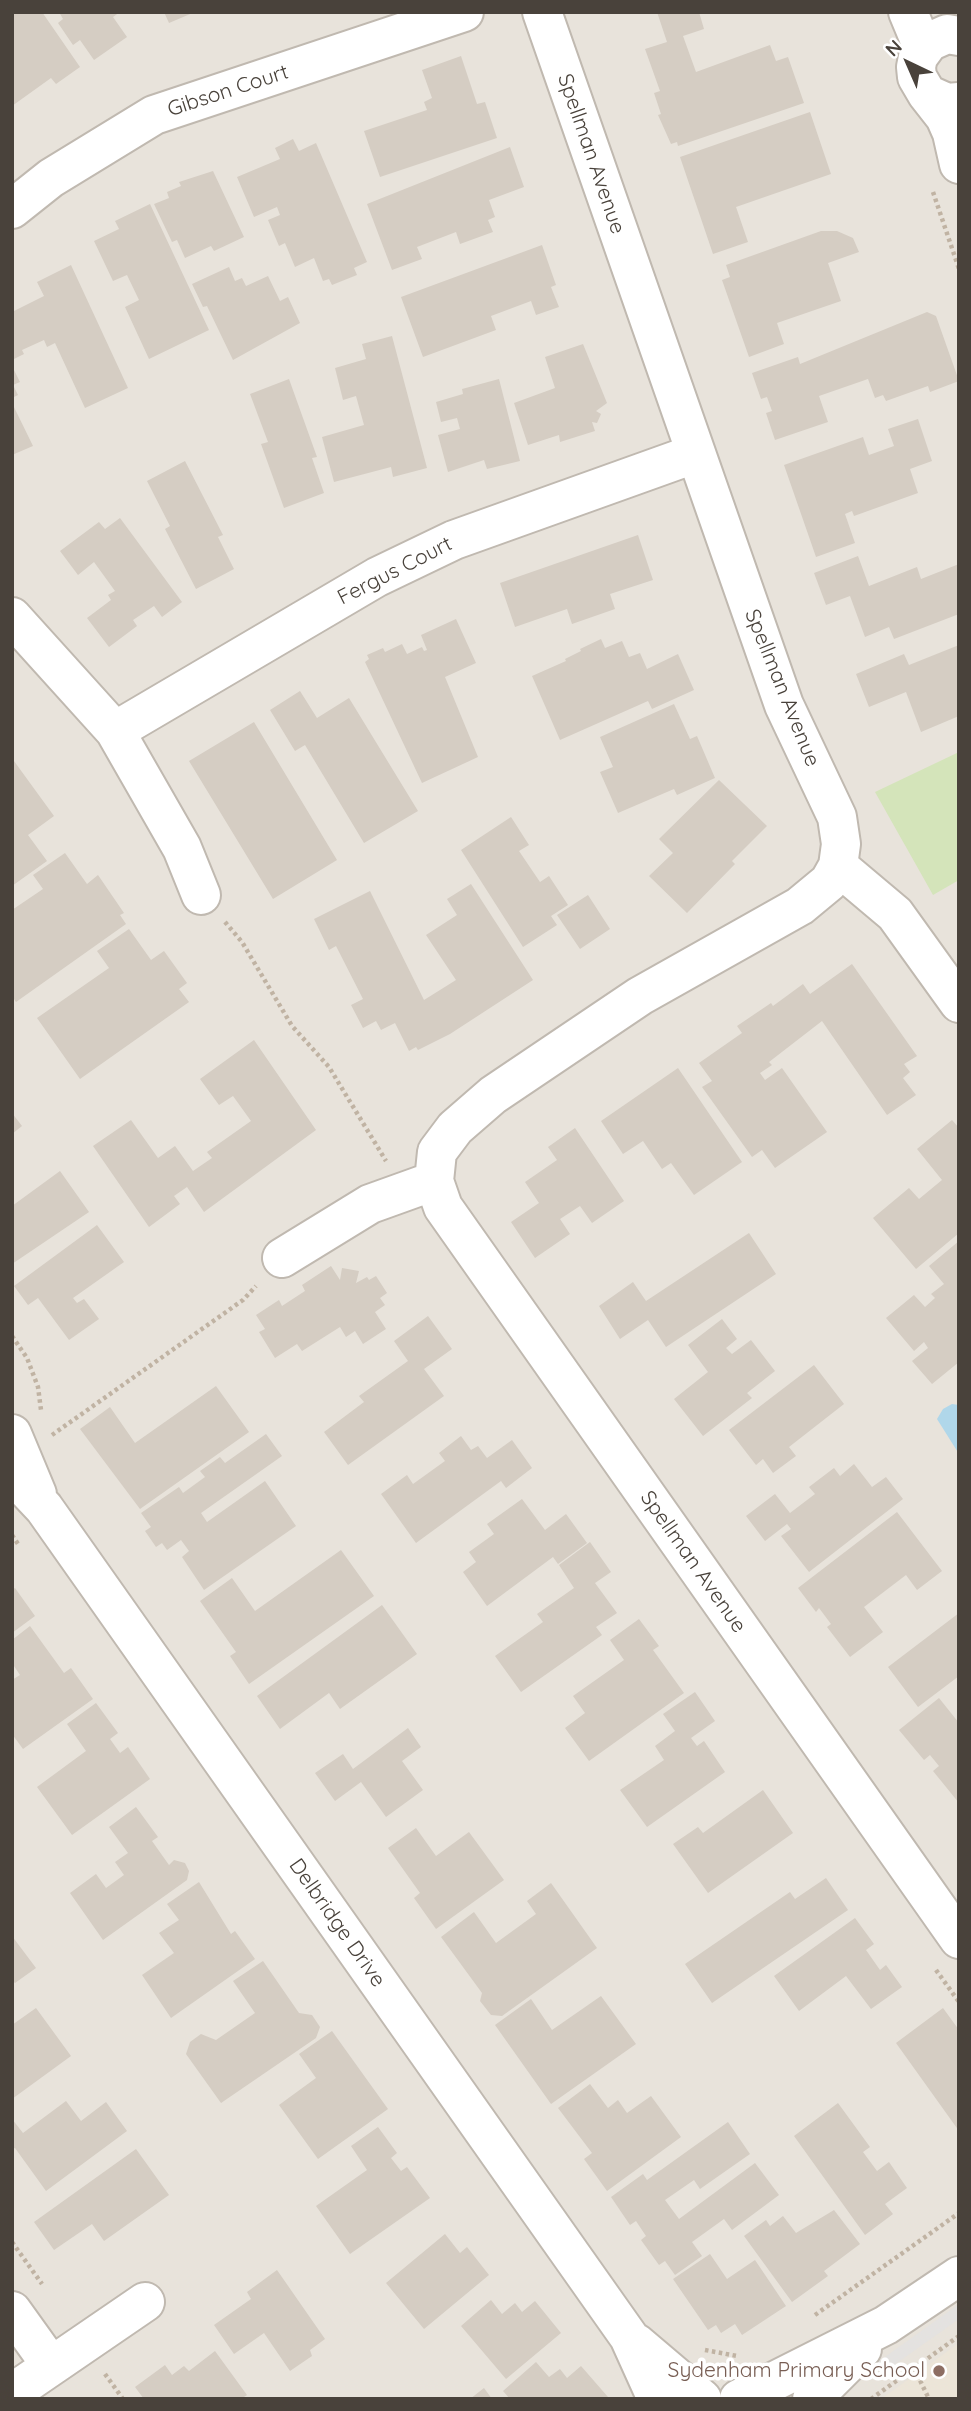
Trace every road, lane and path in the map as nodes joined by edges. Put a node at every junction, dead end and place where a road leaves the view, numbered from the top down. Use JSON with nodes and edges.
{"nodes":[{"id":1,"x":464,"y":12,"type":"edge"},
{"id":2,"x":542,"y":12,"type":"edge"},
{"id":3,"x":908,"y":12,"type":"edge"},
{"id":4,"x":944,"y":33,"type":"edge"},
{"id":5,"x":943,"y":98,"type":"edge"},
{"id":6,"x":959,"y":164,"type":"edge"},
{"id":7,"x":12,"y":209,"type":"edge"},
{"id":8,"x":694,"y":454,"type":"junction"},
{"id":9,"x":12,"y":617,"type":"edge"},
{"id":10,"x":115,"y":731,"type":"junction"},
{"id":11,"x":838,"y":866,"type":"junction"},
{"id":12,"x":201,"y":895,"type":"joint"},
{"id":13,"x":959,"y":1003,"type":"edge"},
{"id":14,"x":434,"y":1181,"type":"junction"},
{"id":15,"x":397,"y":1194,"type":"junction"},
{"id":16,"x":282,"y":1258,"type":"joint"},
{"id":17,"x":15,"y":1456,"type":"edge"},
{"id":18,"x":959,"y":1939,"type":"edge"},
{"id":19,"x":959,"y":2213,"type":"edge"},
{"id":20,"x":959,"y":2276,"type":"edge"},
{"id":21,"x":145,"y":2302,"type":"dead end"},
{"id":22,"x":12,"y":2311,"type":"edge"},
{"id":23,"x":813,"y":2316,"type":"dead end"},
{"id":24,"x":886,"y":2325,"type":"junction"},
{"id":25,"x":959,"y":2336,"type":"edge"},
{"id":26,"x":629,"y":2337,"type":"junction"},
{"id":27,"x":50,"y":2364,"type":"junction"},
{"id":28,"x":914,"y":2368,"type":"junction"},
{"id":29,"x":12,"y":2393,"type":"edge"},
{"id":30,"x":657,"y":2399,"type":"edge"},
{"id":31,"x":702,"y":2399,"type":"edge"},
{"id":32,"x":740,"y":2399,"type":"edge"},
{"id":33,"x":812,"y":2399,"type":"edge"},
{"id":34,"x":871,"y":2399,"type":"edge"},
{"id":35,"x":929,"y":2399,"type":"edge"}],
"edges":[{"from":1,"to":7,"type":"street","name":"Gibson Court"},
{"from":2,"to":8,"type":"street","name":"Spellman Avenue"},
{"from":3,"to":4,"type":"street"},
{"from":4,"to":5,"type":"street"},
{"from":5,"to":6,"type":"street"},
{"from":8,"to":10,"type":"street","name":"Fergus Court"},
{"from":8,"to":11,"type":"street","name":"Spellman Avenue"},
{"from":9,"to":10,"type":"street"},
{"from":10,"to":12,"type":"street"},
{"from":11,"to":13,"type":"street"},
{"from":11,"to":14,"type":"street"},
{"from":12,"to":15,"type":"path"},
{"from":14,"to":15,"type":"street"},
{"from":14,"to":18,"type":"street","name":"Spellman Avenue"},
{"from":15,"to":16,"type":"street"},
{"from":16,"to":17,"type":"path"},
{"from":17,"to":26,"type":"street","name":"Delbridge Drive"},
{"from":19,"to":23,"type":"path"},
{"from":20,"to":24,"type":"street"},
{"from":21,"to":27,"type":"street"},
{"from":22,"to":27,"type":"street"},
{"from":24,"to":32,"type":"street"},
{"from":24,"to":33,"type":"street"},
{"from":25,"to":28,"type":"path"},
{"from":26,"to":30,"type":"street","name":"Delbridge Drive"},
{"from":26,"to":31,"type":"street","name":"Delbridge Drive"},
{"from":27,"to":29,"type":"street"},
{"from":28,"to":34,"type":"path"},
{"from":28,"to":35,"type":"path"}]}
